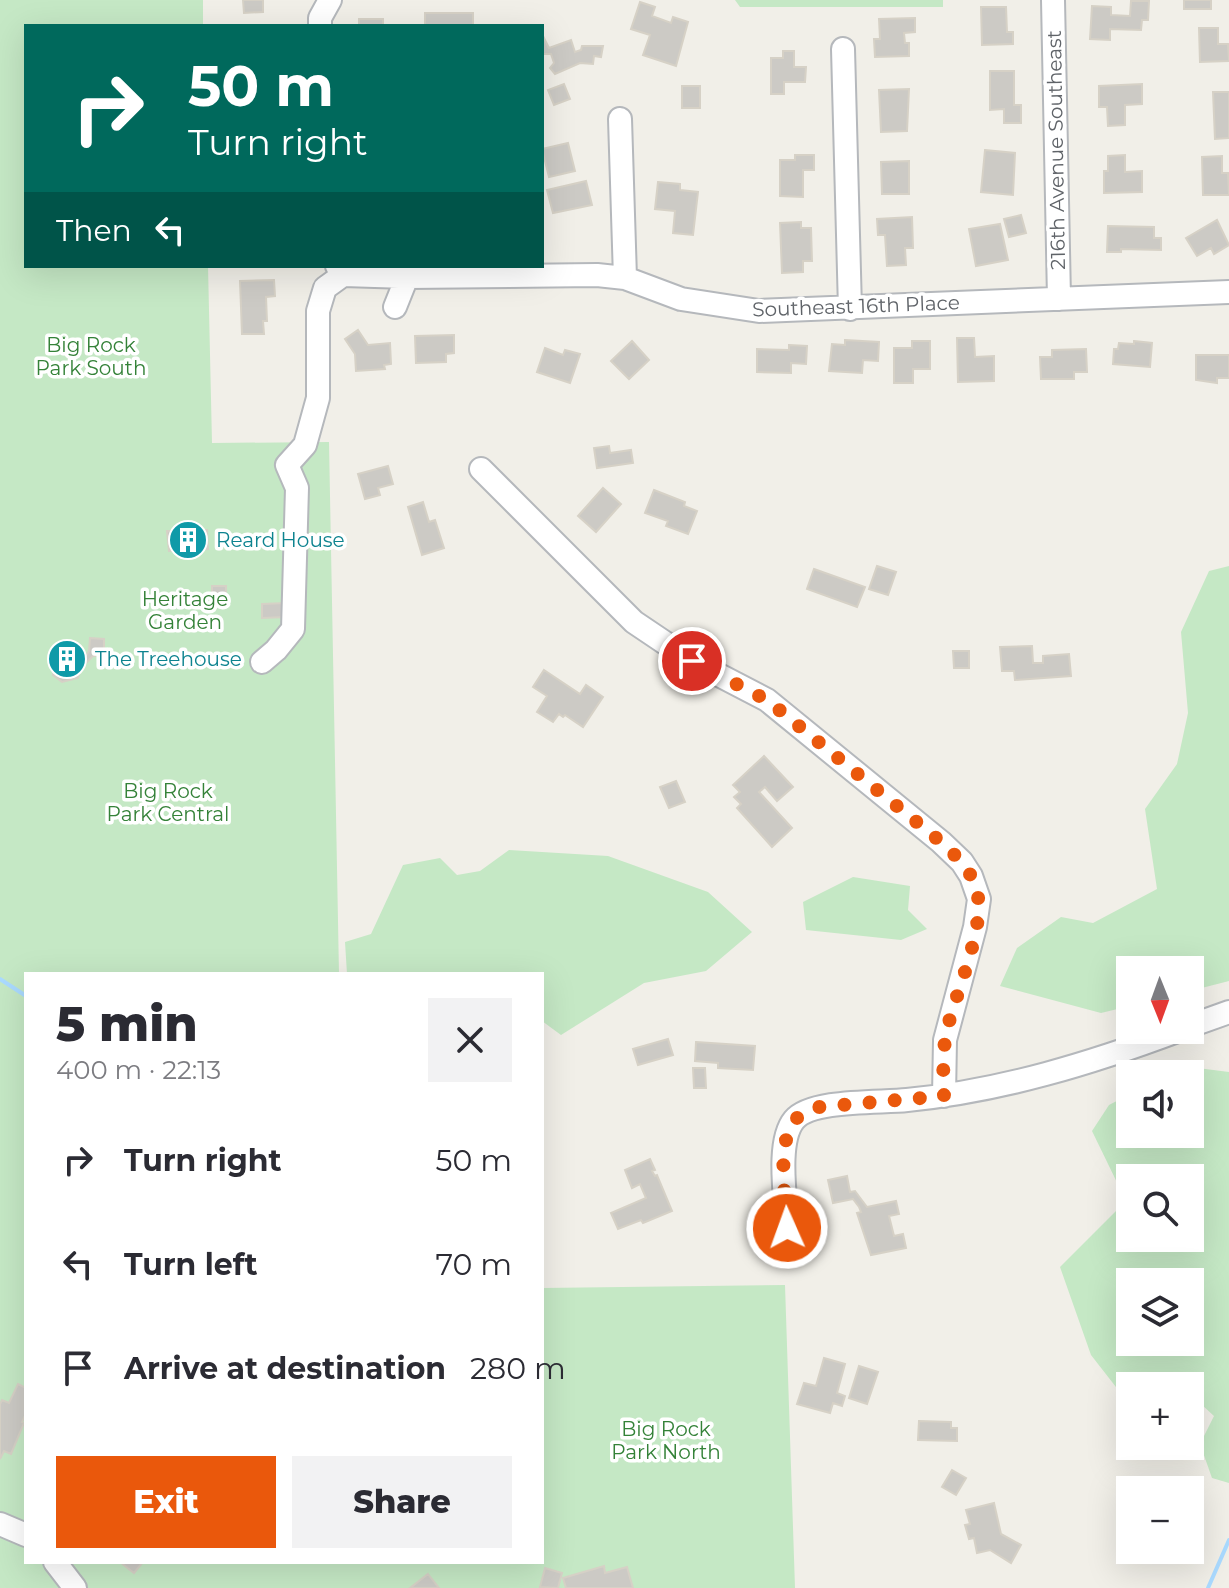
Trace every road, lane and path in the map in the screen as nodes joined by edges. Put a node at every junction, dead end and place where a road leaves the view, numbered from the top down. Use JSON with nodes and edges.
{"nodes":[{"id":1,"x":330,"y":0,"type":"edge"},
{"id":2,"x":1053,"y":0,"type":"edge"},
{"id":3,"x":320,"y":24,"type":"edge"},
{"id":4,"x":843,"y":49,"type":"dead end"},
{"id":5,"x":620,"y":119,"type":"dead end"},
{"id":6,"x":340,"y":270,"type":"edge"},
{"id":7,"x":407,"y":277,"type":"junction"},
{"id":8,"x":625,"y":278,"type":"junction"},
{"id":9,"x":1229,"y":292,"type":"edge"},
{"id":10,"x":1059,"y":299,"type":"junction"},
{"id":11,"x":395,"y":307,"type":"dead end"},
{"id":12,"x":850,"y":309,"type":"junction"},
{"id":13,"x":481,"y":469,"type":"dead end"},
{"id":14,"x":262,"y":662,"type":"dead end"},
{"id":15,"x":1229,"y":1012,"type":"edge"},
{"id":16,"x":1204,"y":1021,"type":"edge"},
{"id":17,"x":1143,"y":1044,"type":"edge"},
{"id":18,"x":944,"y":1096,"type":"junction"},
{"id":19,"x":787,"y":1228,"type":"dead end"},
{"id":20,"x":0,"y":1524,"type":"edge"},
{"id":21,"x":24,"y":1534,"type":"edge"},
{"id":22,"x":57,"y":1564,"type":"edge"},
{"id":23,"x":75,"y":1588,"type":"edge"}],
"edges":[{"from":1,"to":3,"type":"street"},
{"from":2,"to":10,"type":"street","name":"216th Avenue Southeast"},
{"from":4,"to":12,"type":"street"},
{"from":5,"to":8,"type":"street"},
{"from":6,"to":7,"type":"street","name":"Southeast 16th Place"},
{"from":6,"to":14,"type":"street"},
{"from":7,"to":8,"type":"street","name":"Southeast 16th Place"},
{"from":7,"to":11,"type":"street"},
{"from":8,"to":12,"type":"street","name":"Southeast 16th Place"},
{"from":9,"to":10,"type":"street","name":"Southeast 16th Place"},
{"from":10,"to":12,"type":"street","name":"Southeast 16th Place"},
{"from":13,"to":18,"type":"street"},
{"from":15,"to":16,"type":"street"},
{"from":17,"to":18,"type":"street"},
{"from":18,"to":19,"type":"street"},
{"from":20,"to":21,"type":"street"},
{"from":22,"to":23,"type":"street"}]}
